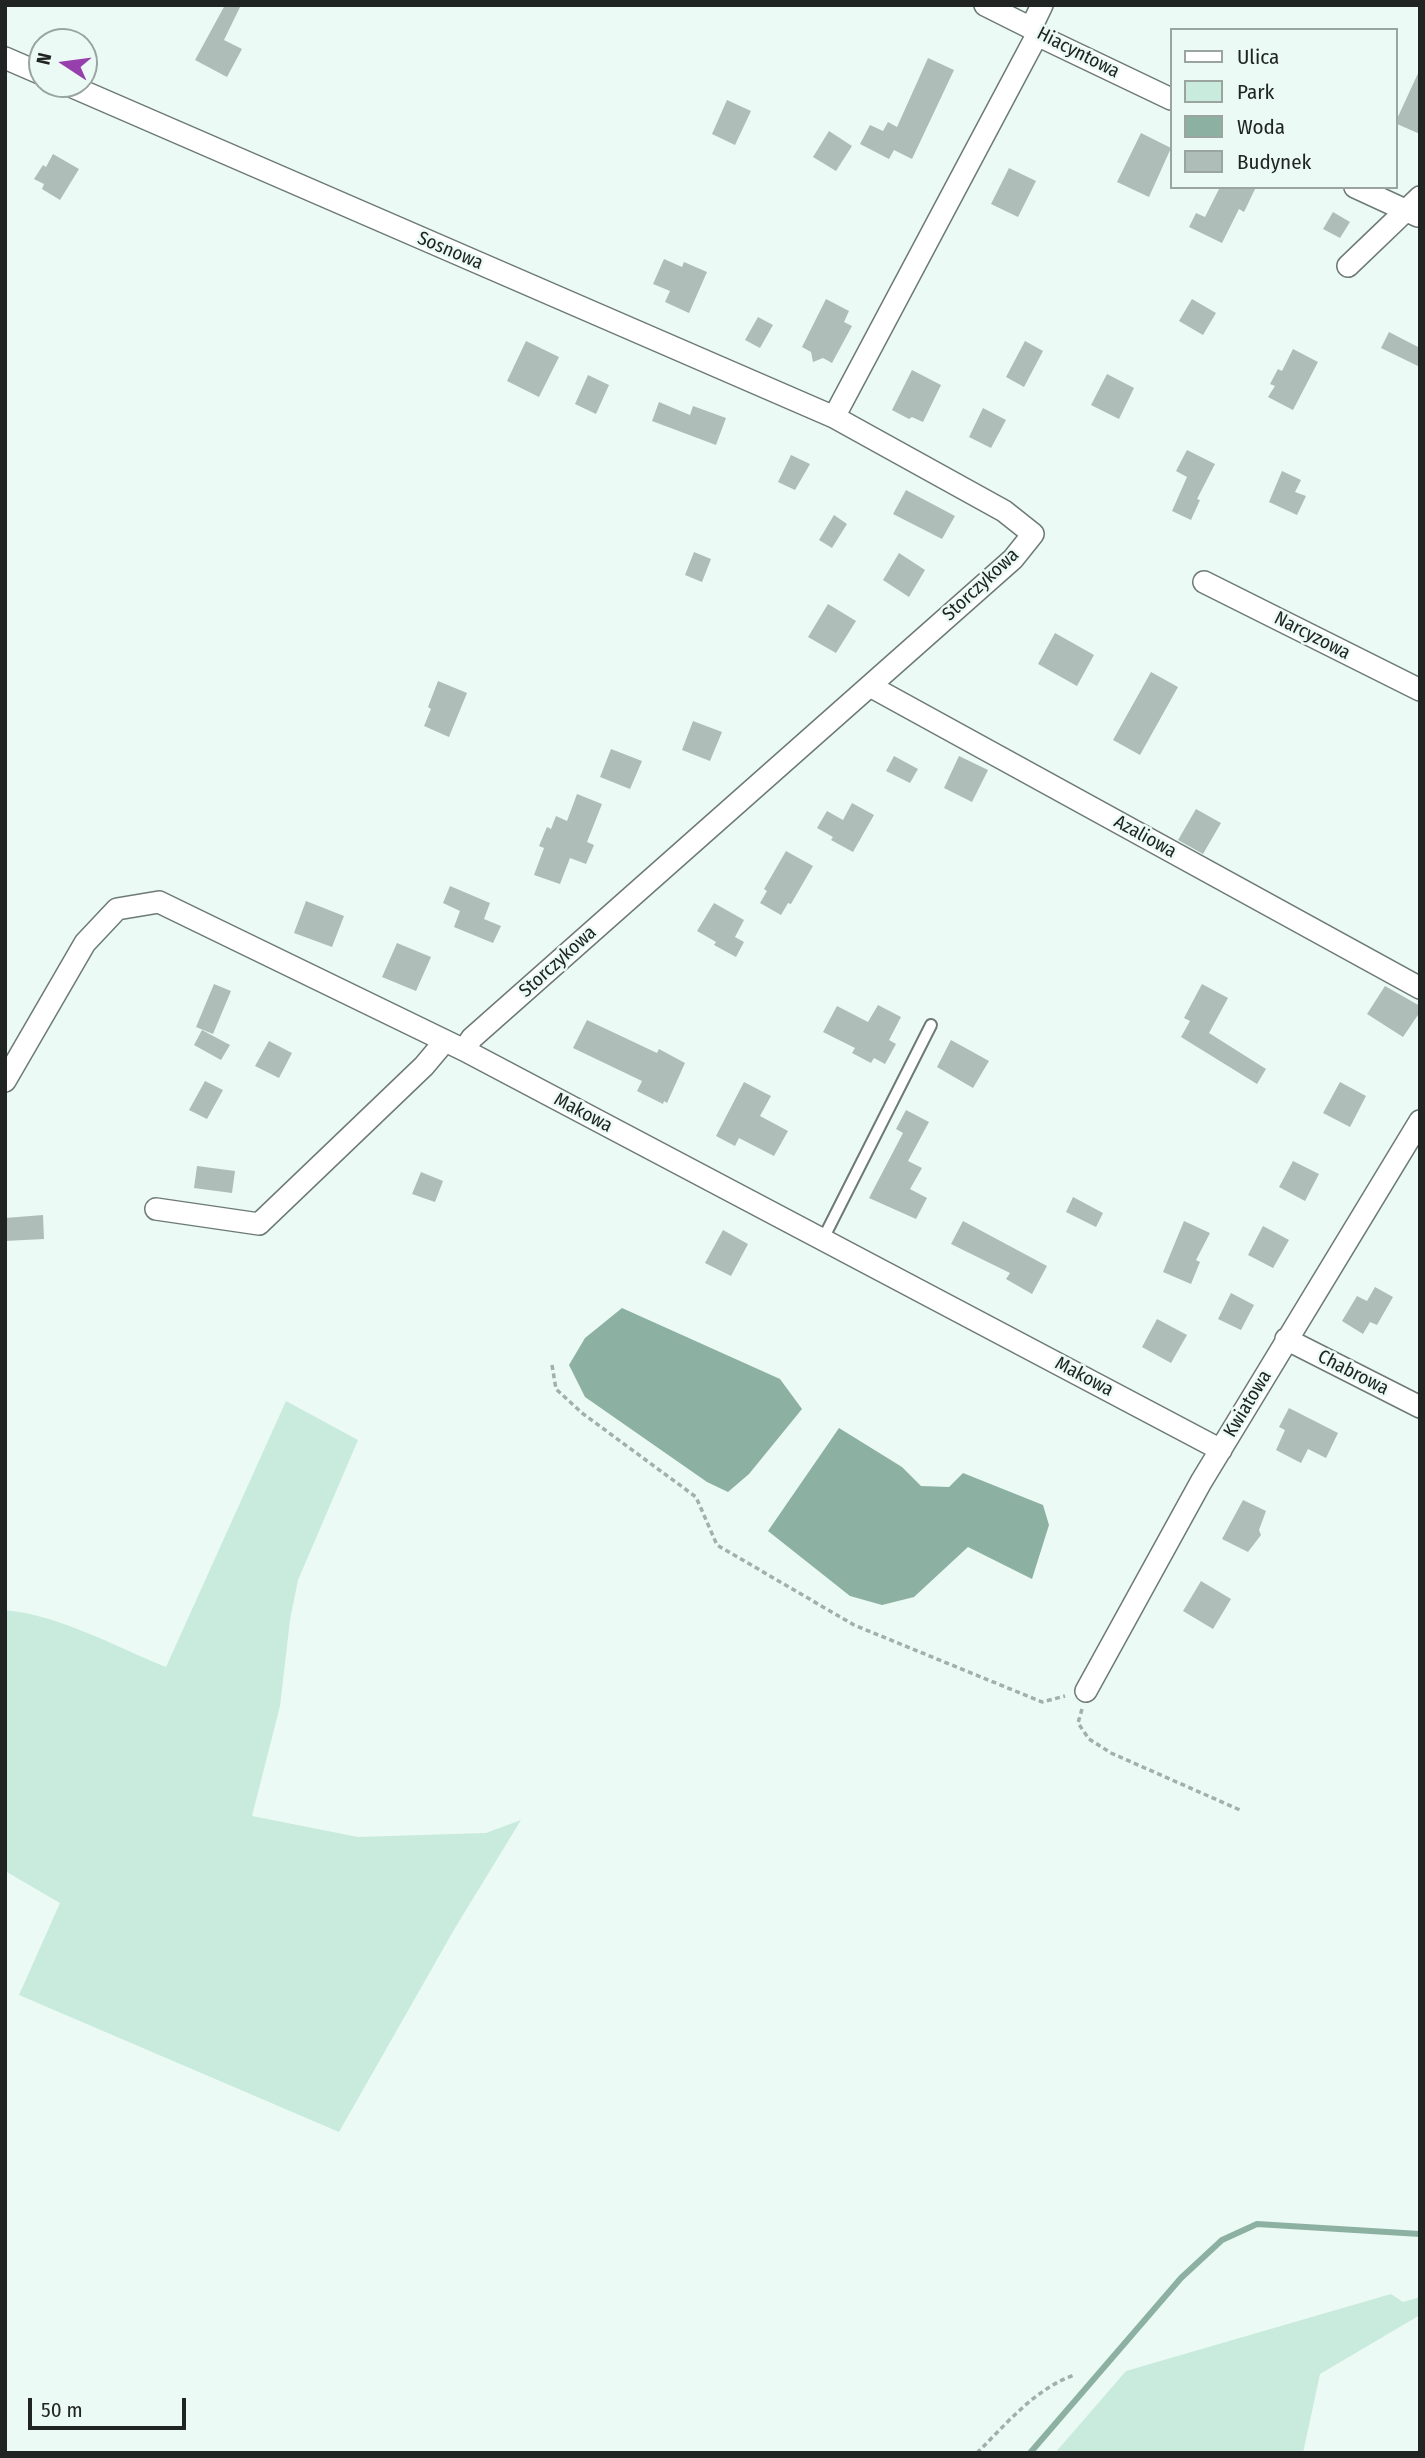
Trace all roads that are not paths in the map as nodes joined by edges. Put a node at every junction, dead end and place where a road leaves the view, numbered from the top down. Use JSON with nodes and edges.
{"nodes":[{"id":1,"x":985,"y":5,"type":"edge"},
{"id":2,"x":1042,"y":5,"type":"edge"},
{"id":3,"x":1034,"y":31,"type":"junction"},
{"id":4,"x":5,"y":58,"type":"edge"},
{"id":5,"x":28,"y":68,"type":"edge"},
{"id":6,"x":98,"y":98,"type":"edge"},
{"id":7,"x":1170,"y":99,"type":"edge"},
{"id":8,"x":1361,"y":189,"type":"edge"},
{"id":9,"x":1416,"y":208,"type":"edge"},
{"id":10,"x":1348,"y":266,"type":"dead end"},
{"id":11,"x":834,"y":417,"type":"junction"},
{"id":12,"x":1204,"y":582,"type":"dead end"},
{"id":13,"x":870,"y":686,"type":"junction"},
{"id":14,"x":1420,"y":690,"type":"edge"},
{"id":15,"x":1420,"y":988,"type":"edge"},
{"id":16,"x":931,"y":1025,"type":"dead end"},
{"id":17,"x":444,"y":1041,"type":"junction"},
{"id":18,"x":464,"y":1050,"type":"junction"},
{"id":19,"x":5,"y":1080,"type":"edge"},
{"id":20,"x":1420,"y":1121,"type":"edge"},
{"id":21,"x":156,"y":1209,"type":"dead end"},
{"id":22,"x":823,"y":1240,"type":"junction"},
{"id":23,"x":1286,"y":1339,"type":"junction"},
{"id":24,"x":1420,"y":1407,"type":"edge"},
{"id":25,"x":1221,"y":1450,"type":"junction"},
{"id":26,"x":1086,"y":1691,"type":"road end"}],
"edges":[{"from":1,"to":3,"type":"street","name":"Hiacyntowa"},
{"from":2,"to":3,"type":"street"},
{"from":3,"to":7,"type":"street","name":"Hiacyntowa"},
{"from":3,"to":11,"type":"street"},
{"from":4,"to":5,"type":"street"},
{"from":6,"to":11,"type":"street","name":"Sosnowa"},
{"from":8,"to":9,"type":"street"},
{"from":9,"to":10,"type":"street"},
{"from":11,"to":13,"type":"street","name":"Storczykowa"},
{"from":12,"to":14,"type":"street","name":"Narcyzowa"},
{"from":13,"to":15,"type":"street","name":"Azaliowa"},
{"from":13,"to":18,"type":"street","name":"Storczykowa"},
{"from":16,"to":22,"type":"lane"},
{"from":17,"to":18,"type":"street","name":"Makowa"},
{"from":17,"to":19,"type":"street","name":"Makowa"},
{"from":17,"to":21,"type":"street"},
{"from":18,"to":22,"type":"street","name":"Makowa"},
{"from":20,"to":23,"type":"street","name":"Kwiatowa"},
{"from":22,"to":25,"type":"street","name":"Makowa"},
{"from":23,"to":24,"type":"street","name":"Chabrowa"},
{"from":23,"to":25,"type":"street","name":"Kwiatowa"},
{"from":25,"to":26,"type":"street","name":"Kwiatowa"}]}
